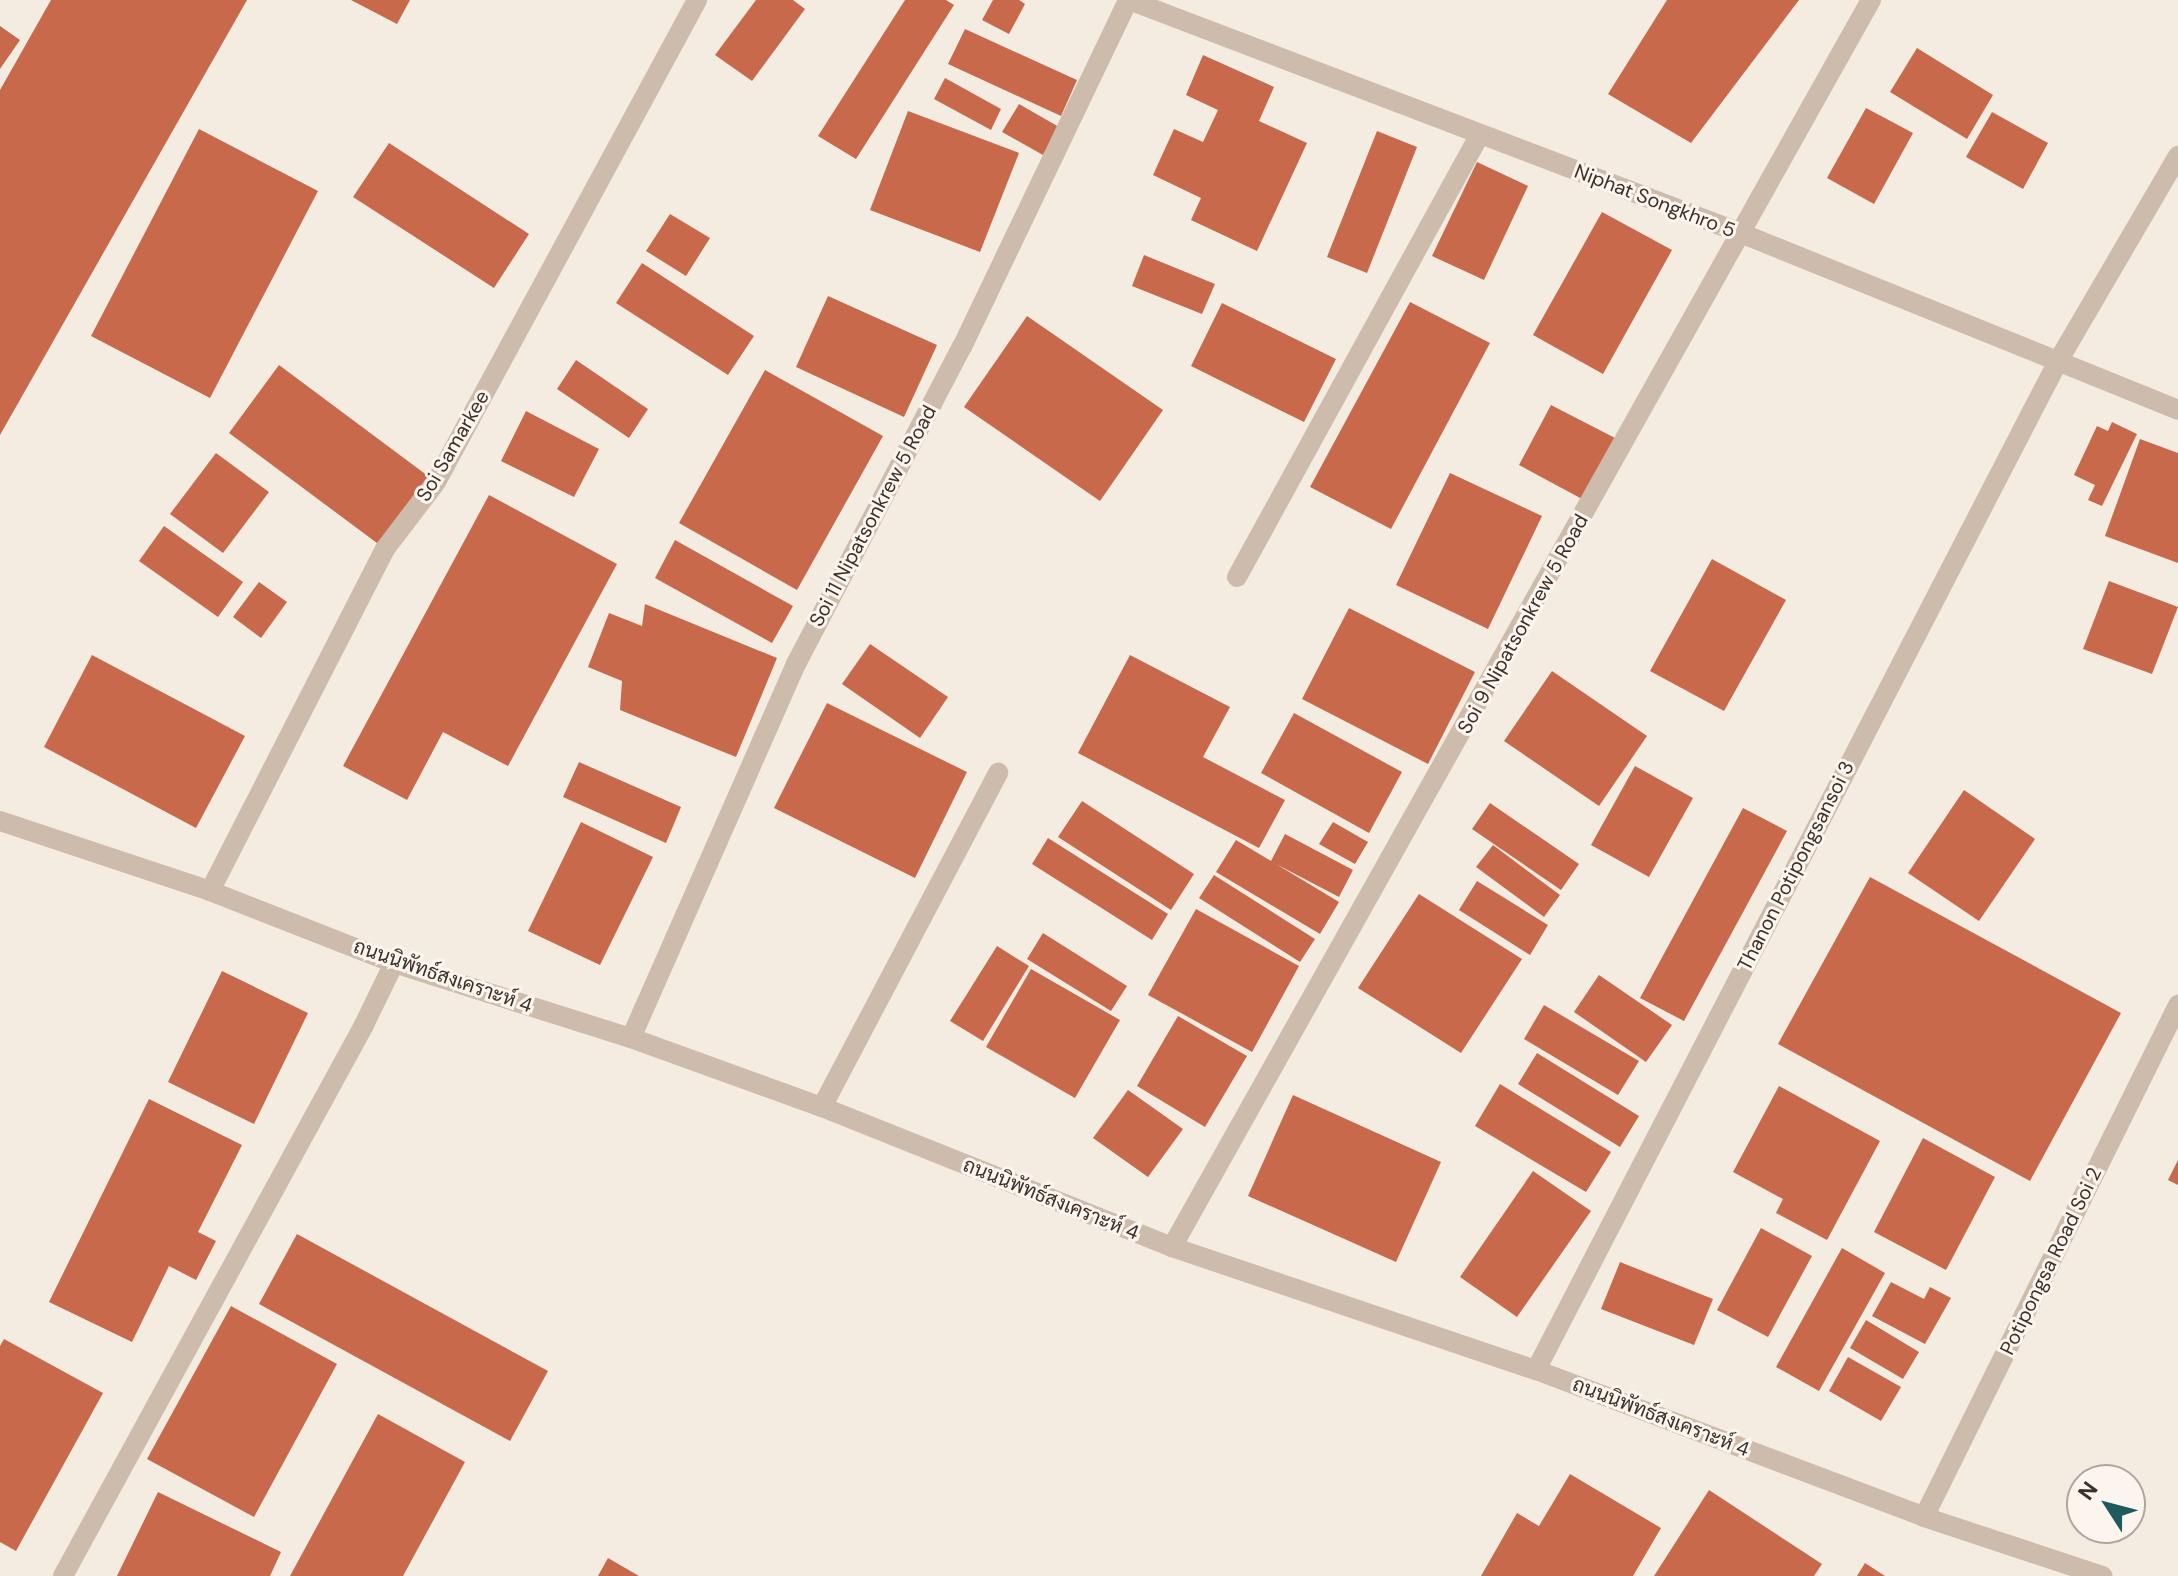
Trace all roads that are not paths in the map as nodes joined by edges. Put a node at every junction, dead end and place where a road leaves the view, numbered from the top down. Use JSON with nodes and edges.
{"nodes":[{"id":1,"x":697,"y":0,"type":"edge"},
{"id":2,"x":1129,"y":0,"type":"edge"},
{"id":3,"x":1871,"y":0,"type":"edge"},
{"id":4,"x":1480,"y":134,"type":"junction"},
{"id":5,"x":2178,"y":156,"type":"edge"},
{"id":6,"x":1743,"y":234,"type":"junction"},
{"id":7,"x":2057,"y":363,"type":"junction"},
{"id":8,"x":2178,"y":410,"type":"edge"},
{"id":9,"x":1237,"y":577,"type":"dead end"},
{"id":10,"x":998,"y":773,"type":"dead end"},
{"id":11,"x":0,"y":821,"type":"edge"},
{"id":12,"x":210,"y":891,"type":"junction"},
{"id":13,"x":394,"y":963,"type":"junction"},
{"id":14,"x":2178,"y":1005,"type":"edge"},
{"id":15,"x":631,"y":1038,"type":"junction"},
{"id":16,"x":822,"y":1107,"type":"junction"},
{"id":17,"x":1172,"y":1247,"type":"junction"},
{"id":18,"x":1536,"y":1370,"type":"junction"},
{"id":19,"x":1924,"y":1517,"type":"junction"},
{"id":20,"x":63,"y":1576,"type":"edge"},
{"id":21,"x":2102,"y":1576,"type":"edge"}],
"edges":[{"from":1,"to":12,"type":"street","name":"Soi Samarkee"},
{"from":2,"to":4,"type":"street","name":"Niphat Songkhro 5"},
{"from":2,"to":15,"type":"street","name":"Soi 11 Nipatsonkrew 5 Road"},
{"from":3,"to":6,"type":"street","name":"Soi 9 Nipatsonkrew 5 Road"},
{"from":4,"to":6,"type":"street","name":"Niphat Songkhro 5"},
{"from":4,"to":9,"type":"street"},
{"from":5,"to":7,"type":"street","name":"Thanon Potipongsansoi 3"},
{"from":6,"to":7,"type":"street","name":"Niphat Songkhro 5"},
{"from":6,"to":17,"type":"street","name":"Soi 9 Nipatsonkrew 5 Road"},
{"from":7,"to":8,"type":"street","name":"Niphat Songkhro 5"},
{"from":7,"to":18,"type":"street","name":"Thanon Potipongsansoi 3"},
{"from":10,"to":16,"type":"street"},
{"from":11,"to":12,"type":"street","name":"ถนนนิพัทธ์สงเคราะห์ 4"},
{"from":12,"to":13,"type":"street","name":"ถนนนิพัทธ์สงเคราะห์ 4"},
{"from":13,"to":15,"type":"street","name":"ถนนนิพัทธ์สงเคราะห์ 4"},
{"from":13,"to":20,"type":"street"},
{"from":14,"to":19,"type":"street","name":"Potipongsa Road Soi 2"},
{"from":15,"to":16,"type":"street","name":"ถนนนิพัทธ์สงเคราะห์ 4"},
{"from":16,"to":17,"type":"street","name":"ถนนนิพัทธ์สงเคราะห์ 4"},
{"from":17,"to":18,"type":"street","name":"ถนนนิพัทธ์สงเคราะห์ 4"},
{"from":18,"to":19,"type":"street","name":"ถนนนิพัทธ์สงเคราะห์ 4"},
{"from":19,"to":21,"type":"street","name":"ถนนนิพัทธ์สงเคราะห์ 4"}]}
